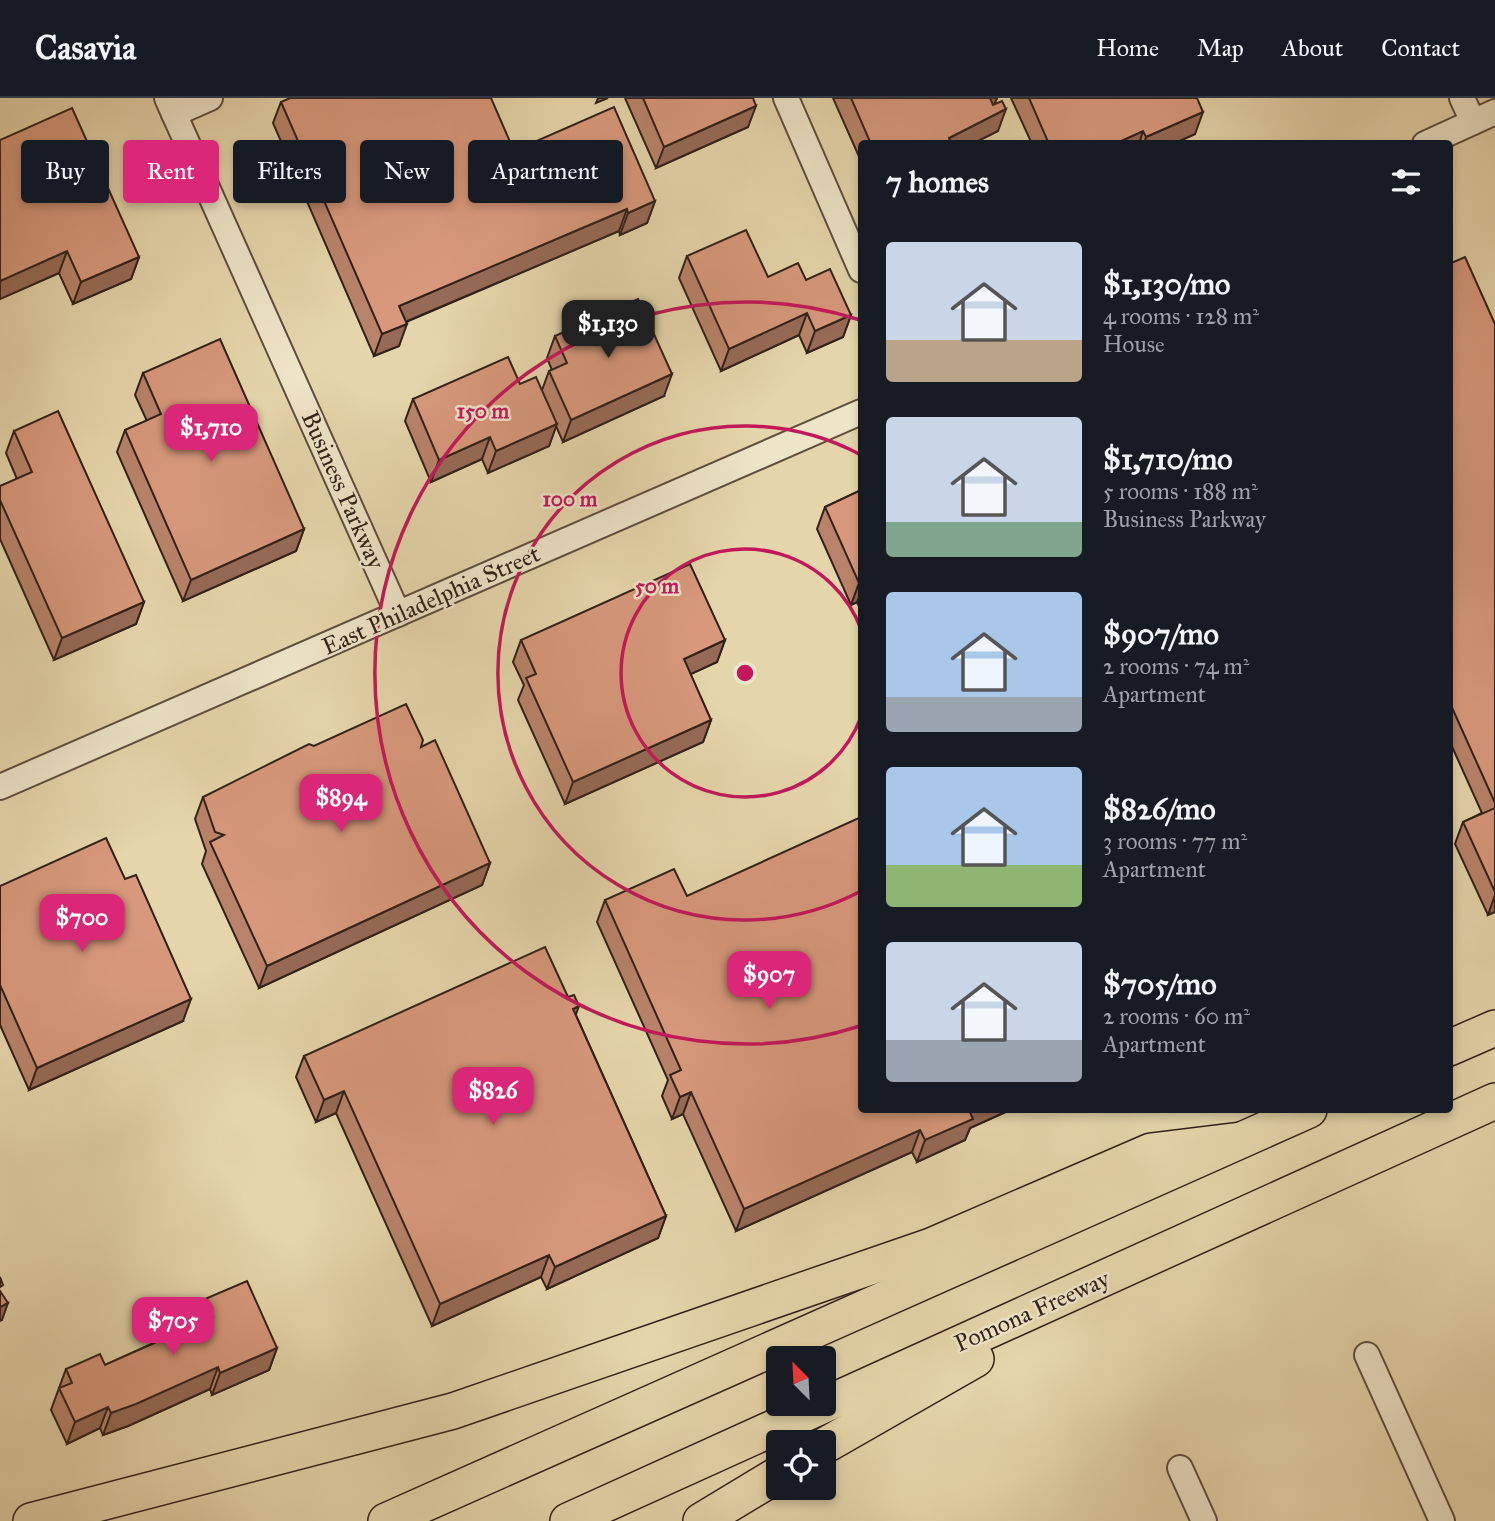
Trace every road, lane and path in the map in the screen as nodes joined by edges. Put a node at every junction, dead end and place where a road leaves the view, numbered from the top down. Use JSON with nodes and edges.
{"nodes":[{"id":1,"x":210,"y":98,"type":"edge"},
{"id":2,"x":786,"y":98,"type":"edge"},
{"id":3,"x":1462,"y":98,"type":"edge"},
{"id":4,"x":170,"y":106,"type":"edge"},
{"id":5,"x":1484,"y":117,"type":"edge"},
{"id":6,"x":1434,"y":140,"type":"edge"},
{"id":7,"x":858,"y":263,"type":"edge"},
{"id":8,"x":858,"y":413,"type":"edge"},
{"id":9,"x":398,"y":614,"type":"junction"},
{"id":10,"x":0,"y":787,"type":"edge"},
{"id":11,"x":1495,"y":1028,"type":"edge"},
{"id":12,"x":1453,"y":1046,"type":"edge"},
{"id":13,"x":1495,"y":1101,"type":"edge"},
{"id":14,"x":1302,"y":1113,"type":"edge"},
{"id":15,"x":1241,"y":1140,"type":"junction"},
{"id":16,"x":1188,"y":1240,"type":"junction"},
{"id":17,"x":1367,"y":1355,"type":"dead end"},
{"id":18,"x":836,"y":1439,"type":"edge"},
{"id":19,"x":1180,"y":1468,"type":"dead end"},
{"id":20,"x":766,"y":1482,"type":"edge"},
{"id":21,"x":32,"y":1521,"type":"edge"},
{"id":22,"x":386,"y":1521,"type":"edge"},
{"id":23,"x":568,"y":1521,"type":"edge"},
{"id":24,"x":701,"y":1521,"type":"edge"},
{"id":25,"x":1204,"y":1521,"type":"edge"},
{"id":26,"x":1442,"y":1521,"type":"edge"}],
"edges":[{"from":1,"to":4,"type":"street"},
{"from":2,"to":7,"type":"street"},
{"from":3,"to":5,"type":"street"},
{"from":4,"to":9,"type":"street","name":"Business Parkway"},
{"from":5,"to":6,"type":"street"},
{"from":8,"to":9,"type":"street","name":"East Philadelphia Street"},
{"from":9,"to":10,"type":"street","name":"East Philadelphia Street"},
{"from":11,"to":12,"type":"highway"},
{"from":13,"to":16,"type":"highway","name":"Pomona Freeway"},
{"from":14,"to":15,"type":"highway"},
{"from":15,"to":21,"type":"highway"},
{"from":15,"to":22,"type":"highway"},
{"from":16,"to":18,"type":"highway"},
{"from":16,"to":23,"type":"highway","name":"Pomona Freeway"},
{"from":17,"to":26,"type":"street"},
{"from":19,"to":25,"type":"street"},
{"from":20,"to":24,"type":"highway"}]}
